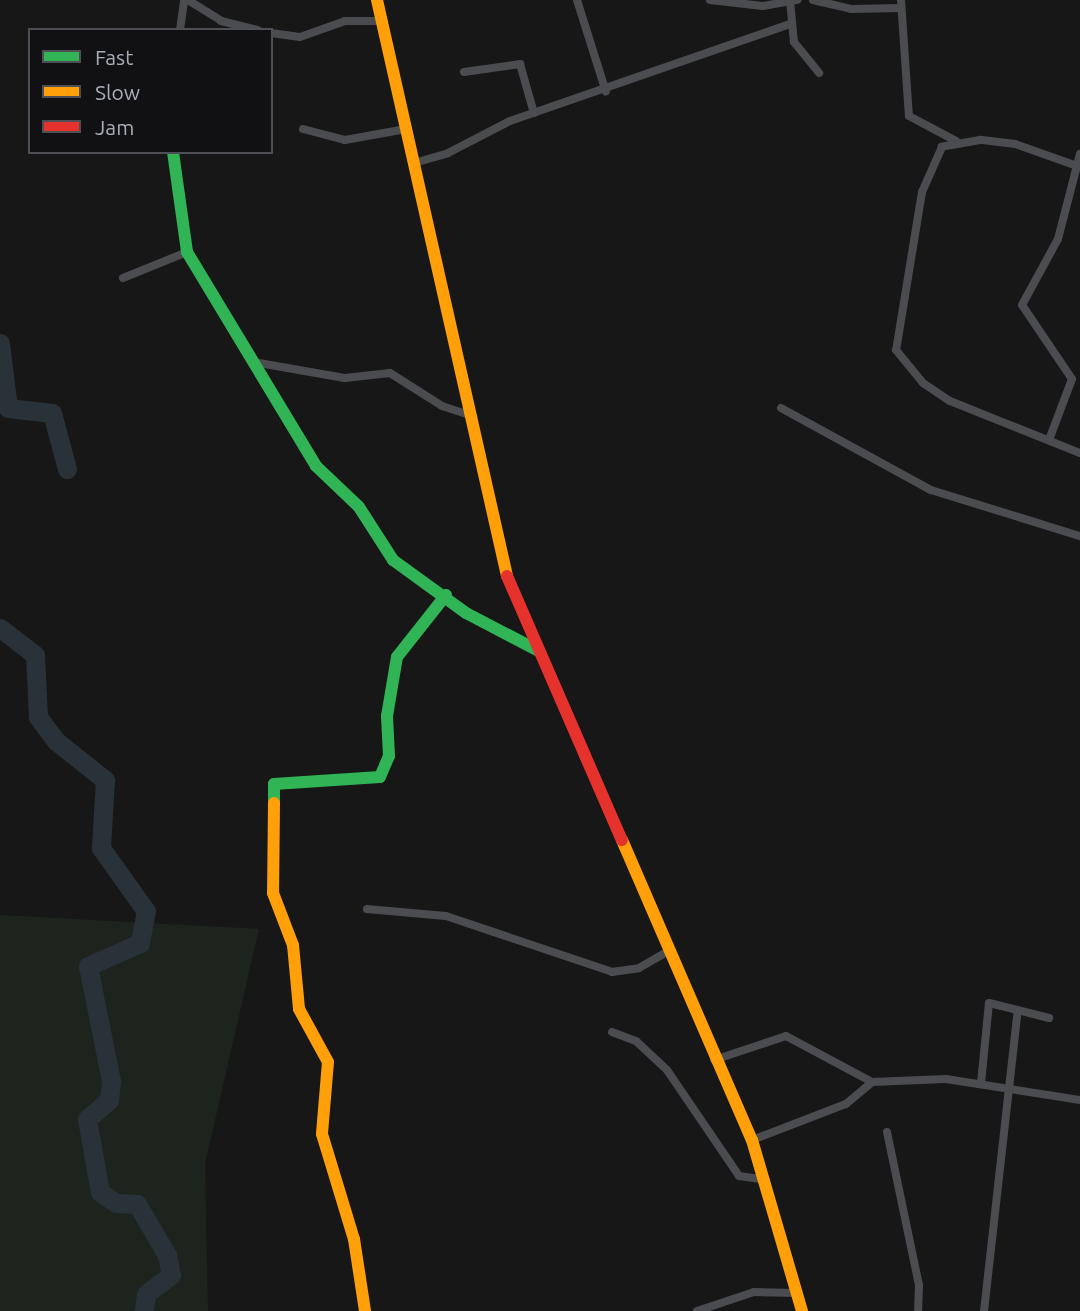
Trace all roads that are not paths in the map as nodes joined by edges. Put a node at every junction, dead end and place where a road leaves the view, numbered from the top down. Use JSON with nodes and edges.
{"nodes":[{"id":1,"x":186,"y":0,"type":"edge"},
{"id":2,"x":377,"y":0,"type":"edge"},
{"id":3,"x":577,"y":0,"type":"edge"},
{"id":4,"x":710,"y":0,"type":"edge"},
{"id":5,"x":814,"y":0,"type":"edge"},
{"id":6,"x":792,"y":1,"type":"edge"},
{"id":7,"x":901,"y":4,"type":"edge"},
{"id":8,"x":382,"y":21,"type":"junction"},
{"id":9,"x":790,"y":24,"type":"junction"},
{"id":10,"x":180,"y":28,"type":"edge"},
{"id":11,"x":251,"y":28,"type":"edge"},
{"id":12,"x":273,"y":33,"type":"edge"},
{"id":13,"x":464,"y":72,"type":"dead end"},
{"id":14,"x":818,"y":73,"type":"dead end"},
{"id":15,"x":606,"y":92,"type":"junction"},
{"id":16,"x":534,"y":113,"type":"junction"},
{"id":17,"x":303,"y":129,"type":"dead end"},
{"id":18,"x":406,"y":129,"type":"junction"},
{"id":19,"x":956,"y":141,"type":"junction"},
{"id":20,"x":173,"y":154,"type":"edge"},
{"id":21,"x":1080,"y":155,"type":"edge"},
{"id":22,"x":414,"y":163,"type":"junction"},
{"id":23,"x":1078,"y":166,"type":"edge"},
{"id":24,"x":187,"y":252,"type":"junction"},
{"id":25,"x":123,"y":278,"type":"dead end"},
{"id":26,"x":253,"y":362,"type":"junction"},
{"id":27,"x":780,"y":408,"type":"dead end"},
{"id":28,"x":473,"y":416,"type":"junction"},
{"id":29,"x":1049,"y":440,"type":"junction"},
{"id":30,"x":1080,"y":453,"type":"edge"},
{"id":31,"x":1080,"y":536,"type":"edge"},
{"id":32,"x":446,"y":595,"type":"junction"},
{"id":33,"x":539,"y":651,"type":"junction"},
{"id":34,"x":367,"y":909,"type":"dead end"},
{"id":35,"x":668,"y":951,"type":"junction"},
{"id":36,"x":1018,"y":1010,"type":"junction"},
{"id":37,"x":1049,"y":1018,"type":"dead end"},
{"id":38,"x":612,"y":1032,"type":"dead end"},
{"id":39,"x":714,"y":1060,"type":"junction"},
{"id":40,"x":872,"y":1082,"type":"junction"},
{"id":41,"x":981,"y":1083,"type":"junction"},
{"id":42,"x":1008,"y":1087,"type":"junction"},
{"id":43,"x":1080,"y":1100,"type":"edge"},
{"id":44,"x":887,"y":1132,"type":"dead end"},
{"id":45,"x":752,"y":1140,"type":"junction"},
{"id":46,"x":767,"y":1181,"type":"junction"},
{"id":47,"x":797,"y":1293,"type":"junction"},
{"id":48,"x":365,"y":1311,"type":"edge"},
{"id":49,"x":697,"y":1311,"type":"edge"},
{"id":50,"x":802,"y":1311,"type":"edge"},
{"id":51,"x":918,"y":1311,"type":"edge"},
{"id":52,"x":984,"y":1311,"type":"edge"}],
"edges":[{"from":1,"to":10,"type":"street"},
{"from":1,"to":11,"type":"street"},
{"from":2,"to":8,"type":"street"},
{"from":3,"to":15,"type":"street"},
{"from":4,"to":6,"type":"street"},
{"from":5,"to":7,"type":"street"},
{"from":6,"to":9,"type":"street"},
{"from":7,"to":19,"type":"street"},
{"from":8,"to":12,"type":"street"},
{"from":8,"to":18,"type":"street"},
{"from":9,"to":14,"type":"street"},
{"from":9,"to":15,"type":"street"},
{"from":13,"to":16,"type":"street"},
{"from":15,"to":16,"type":"street"},
{"from":16,"to":22,"type":"street"},
{"from":17,"to":18,"type":"street"},
{"from":18,"to":22,"type":"street"},
{"from":19,"to":23,"type":"street"},
{"from":19,"to":29,"type":"street"},
{"from":20,"to":24,"type":"street"},
{"from":21,"to":23,"type":"street"},
{"from":22,"to":28,"type":"street"},
{"from":23,"to":29,"type":"street"},
{"from":24,"to":25,"type":"street"},
{"from":24,"to":26,"type":"street"},
{"from":26,"to":28,"type":"street"},
{"from":26,"to":32,"type":"street"},
{"from":27,"to":31,"type":"street"},
{"from":28,"to":33,"type":"street"},
{"from":29,"to":30,"type":"street"},
{"from":32,"to":33,"type":"street"},
{"from":32,"to":48,"type":"street"},
{"from":33,"to":35,"type":"street"},
{"from":34,"to":35,"type":"street"},
{"from":35,"to":39,"type":"street"},
{"from":36,"to":37,"type":"street"},
{"from":36,"to":41,"type":"street"},
{"from":36,"to":42,"type":"street"},
{"from":38,"to":46,"type":"street"},
{"from":39,"to":40,"type":"street"},
{"from":39,"to":45,"type":"street"},
{"from":40,"to":41,"type":"street"},
{"from":40,"to":45,"type":"street"},
{"from":41,"to":42,"type":"street"},
{"from":42,"to":43,"type":"street"},
{"from":42,"to":52,"type":"street"},
{"from":44,"to":51,"type":"street"},
{"from":45,"to":46,"type":"street"},
{"from":46,"to":47,"type":"street"},
{"from":47,"to":49,"type":"street"},
{"from":47,"to":50,"type":"street"}]}
